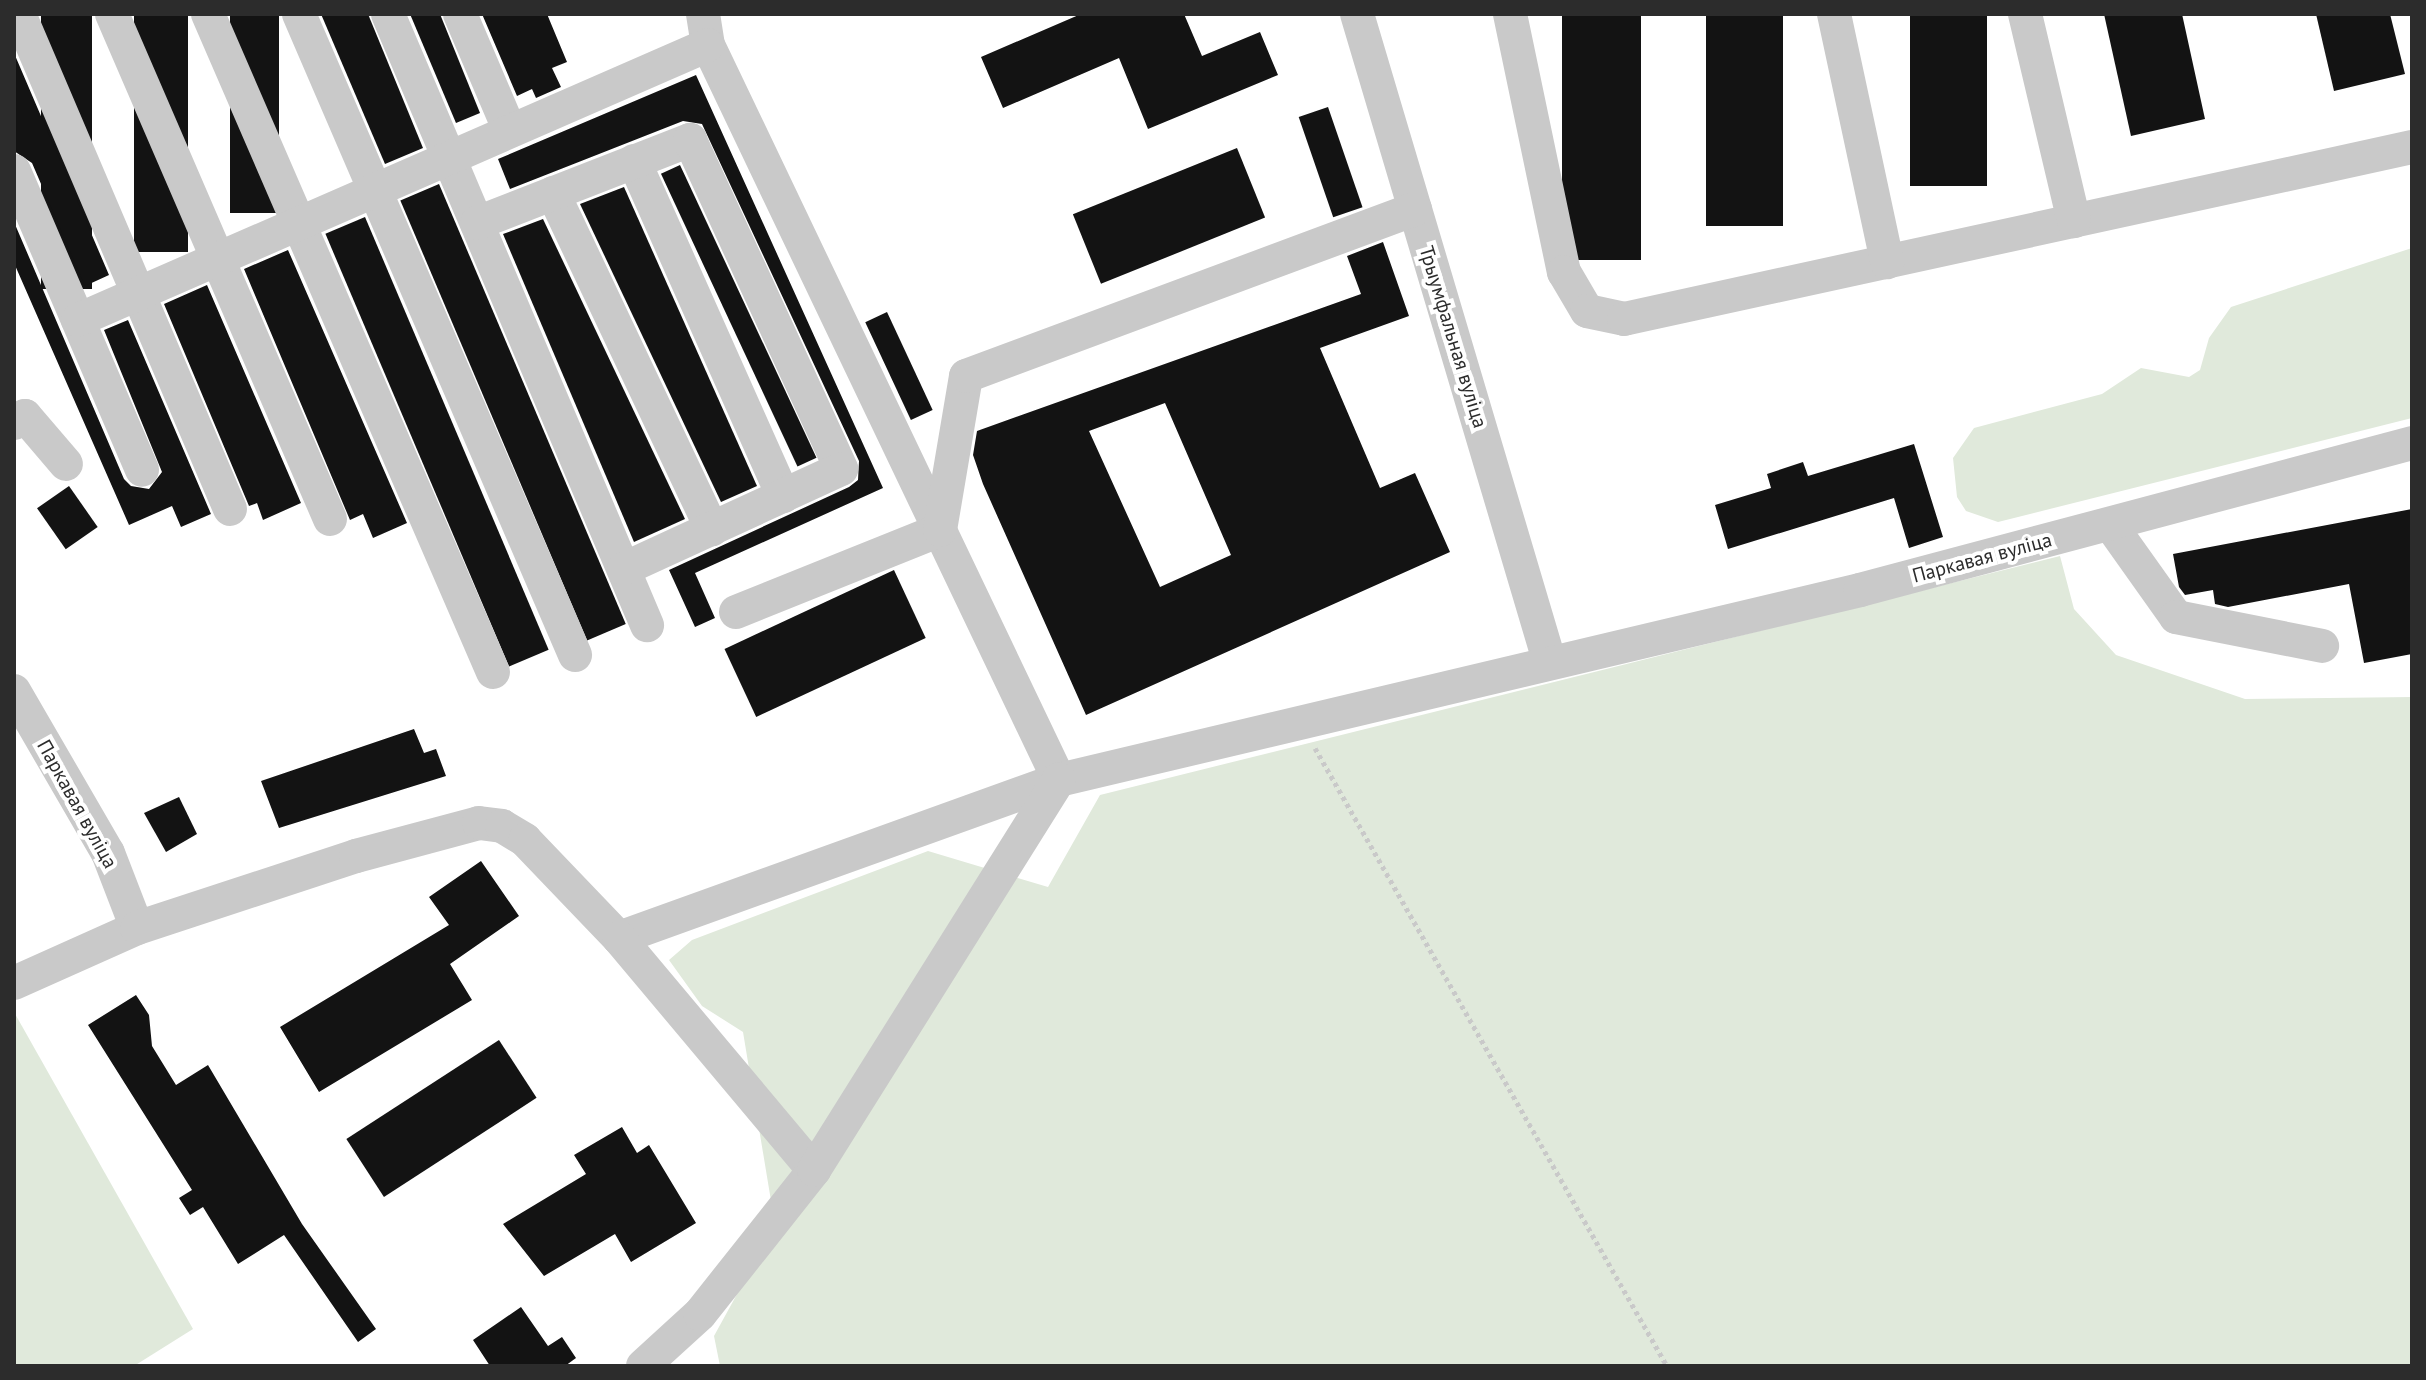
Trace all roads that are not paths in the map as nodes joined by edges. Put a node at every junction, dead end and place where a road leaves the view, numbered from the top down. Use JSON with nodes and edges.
{"nodes":[{"id":1,"x":19,"y":14,"type":"edge"},
{"id":2,"x":112,"y":14,"type":"edge"},
{"id":3,"x":208,"y":14,"type":"edge"},
{"id":4,"x":299,"y":14,"type":"edge"},
{"id":5,"x":388,"y":14,"type":"edge"},
{"id":6,"x":460,"y":14,"type":"edge"},
{"id":7,"x":1357,"y":14,"type":"edge"},
{"id":8,"x":1510,"y":14,"type":"edge"},
{"id":9,"x":1834,"y":14,"type":"edge"},
{"id":10,"x":2025,"y":14,"type":"edge"},
{"id":11,"x":705,"y":30,"type":"edge"},
{"id":12,"x":510,"y":131,"type":"junction"},
{"id":13,"x":2412,"y":147,"type":"edge"},
{"id":14,"x":450,"y":158,"type":"junction"},
{"id":15,"x":634,"y":161,"type":"junction"},
{"id":16,"x":14,"y":171,"type":"edge"},
{"id":17,"x":375,"y":190,"type":"junction"},
{"id":18,"x":553,"y":193,"type":"junction"},
{"id":19,"x":1415,"y":209,"type":"junction"},
{"id":20,"x":2074,"y":221,"type":"junction"},
{"id":21,"x":477,"y":223,"type":"junction"},
{"id":22,"x":299,"y":224,"type":"junction"},
{"id":23,"x":218,"y":259,"type":"junction"},
{"id":24,"x":1887,"y":262,"type":"junction"},
{"id":25,"x":138,"y":294,"type":"junction"},
{"id":26,"x":78,"y":320,"type":"junction"},
{"id":27,"x":14,"y":423,"type":"edge"},
{"id":28,"x":2412,"y":443,"type":"edge"},
{"id":29,"x":66,"y":464,"type":"dead end"},
{"id":30,"x":142,"y":470,"type":"dead end"},
{"id":31,"x":783,"y":496,"type":"junction"},
{"id":32,"x":230,"y":509,"type":"dead end"},
{"id":33,"x":330,"y":519,"type":"dead end"},
{"id":34,"x":2110,"y":524,"type":"junction"},
{"id":35,"x":712,"y":529,"type":"junction"},
{"id":36,"x":940,"y":530,"type":"junction"},
{"id":37,"x":624,"y":569,"type":"junction"},
{"id":38,"x":736,"y":612,"type":"dead end"},
{"id":39,"x":647,"y":625,"type":"dead end"},
{"id":40,"x":2322,"y":646,"type":"dead end"},
{"id":41,"x":575,"y":655,"type":"dead end"},
{"id":42,"x":1549,"y":660,"type":"junction"},
{"id":43,"x":493,"y":672,"type":"dead end"},
{"id":44,"x":14,"y":691,"type":"edge"},
{"id":45,"x":1059,"y":780,"type":"junction"},
{"id":46,"x":137,"y":928,"type":"junction"},
{"id":47,"x":619,"y":938,"type":"junction"},
{"id":48,"x":14,"y":983,"type":"edge"},
{"id":49,"x":814,"y":1170,"type":"junction"},
{"id":50,"x":643,"y":1366,"type":"edge"}],
"edges":[{"from":1,"to":25,"type":"street"},
{"from":2,"to":23,"type":"street"},
{"from":3,"to":22,"type":"street"},
{"from":4,"to":17,"type":"street"},
{"from":5,"to":14,"type":"street"},
{"from":6,"to":12,"type":"street"},
{"from":7,"to":19,"type":"street","name":"Трыумфальная вуліца"},
{"from":8,"to":24,"type":"street"},
{"from":9,"to":24,"type":"street"},
{"from":10,"to":20,"type":"street"},
{"from":11,"to":12,"type":"street"},
{"from":11,"to":36,"type":"street"},
{"from":12,"to":14,"type":"street"},
{"from":13,"to":20,"type":"street"},
{"from":14,"to":17,"type":"street"},
{"from":14,"to":21,"type":"street"},
{"from":15,"to":18,"type":"street"},
{"from":15,"to":31,"type":"street"},
{"from":15,"to":31,"type":"street"},
{"from":16,"to":26,"type":"street"},
{"from":17,"to":22,"type":"street"},
{"from":17,"to":41,"type":"street"},
{"from":18,"to":21,"type":"street"},
{"from":18,"to":35,"type":"street"},
{"from":19,"to":36,"type":"street"},
{"from":19,"to":42,"type":"street","name":"Трыумфальная вуліца"},
{"from":20,"to":24,"type":"street"},
{"from":21,"to":37,"type":"street"},
{"from":22,"to":23,"type":"street"},
{"from":22,"to":43,"type":"street"},
{"from":23,"to":25,"type":"street"},
{"from":23,"to":33,"type":"street"},
{"from":25,"to":26,"type":"street"},
{"from":25,"to":32,"type":"street"},
{"from":26,"to":30,"type":"street"},
{"from":27,"to":29,"type":"street"},
{"from":28,"to":34,"type":"street","name":"Паркавая вуліца"},
{"from":31,"to":35,"type":"street"},
{"from":34,"to":40,"type":"street"},
{"from":34,"to":42,"type":"street","name":"Паркавая вуліца"},
{"from":35,"to":37,"type":"street"},
{"from":36,"to":38,"type":"street"},
{"from":36,"to":45,"type":"street"},
{"from":37,"to":39,"type":"street"},
{"from":42,"to":45,"type":"street","name":"Паркавая вуліца"},
{"from":44,"to":46,"type":"street","name":"Паркавая вуліца"},
{"from":45,"to":47,"type":"street","name":"Паркавая вуліца"},
{"from":45,"to":49,"type":"street"},
{"from":46,"to":47,"type":"street"},
{"from":46,"to":48,"type":"street"},
{"from":47,"to":49,"type":"street"},
{"from":49,"to":50,"type":"street"}]}
